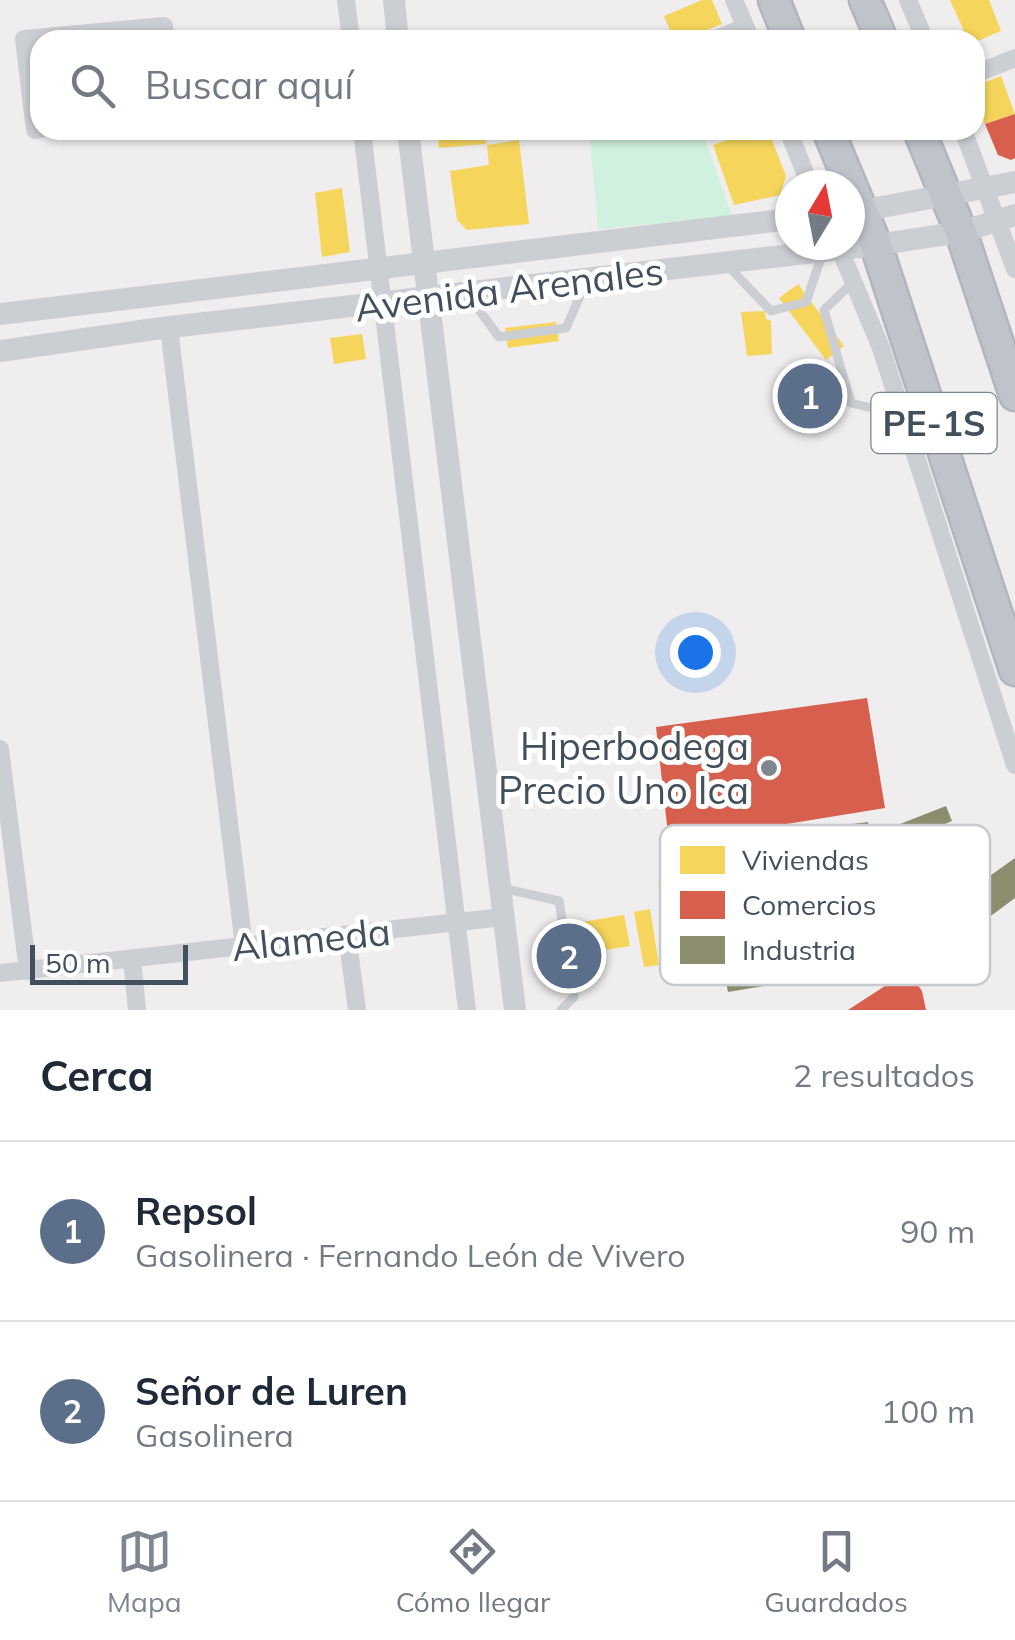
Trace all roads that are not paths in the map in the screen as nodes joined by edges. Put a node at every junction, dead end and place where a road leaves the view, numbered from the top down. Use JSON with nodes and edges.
{"nodes":[{"id":1,"x":346,"y":0,"type":"edge"},
{"id":2,"x":394,"y":0,"type":"edge"},
{"id":3,"x":734,"y":0,"type":"edge"},
{"id":4,"x":774,"y":0,"type":"edge"},
{"id":5,"x":865,"y":0,"type":"edge"},
{"id":6,"x":908,"y":0,"type":"edge"},
{"id":7,"x":350,"y":30,"type":"edge"},
{"id":8,"x":397,"y":30,"type":"edge"},
{"id":9,"x":747,"y":30,"type":"edge"},
{"id":10,"x":786,"y":30,"type":"edge"},
{"id":11,"x":878,"y":30,"type":"edge"},
{"id":12,"x":921,"y":30,"type":"edge"},
{"id":13,"x":30,"y":38,"type":"edge"},
{"id":14,"x":1015,"y":58,"type":"edge"},
{"id":15,"x":985,"y":70,"type":"edge"},
{"id":16,"x":30,"y":77,"type":"edge"},
{"id":17,"x":363,"y":140,"type":"edge"},
{"id":18,"x":409,"y":140,"type":"edge"},
{"id":19,"x":792,"y":140,"type":"edge"},
{"id":20,"x":831,"y":140,"type":"edge"},
{"id":21,"x":923,"y":140,"type":"edge"},
{"id":22,"x":967,"y":140,"type":"edge"},
{"id":23,"x":804,"y":170,"type":"edge"},
{"id":24,"x":842,"y":170,"type":"edge"},
{"id":25,"x":1015,"y":182,"type":"edge"},
{"id":26,"x":986,"y":189,"type":"junction"},
{"id":27,"x":947,"y":197,"type":"junction"},
{"id":28,"x":865,"y":211,"type":"edge"},
{"id":29,"x":1007,"y":218,"type":"edge"},
{"id":30,"x":775,"y":221,"type":"edge"},
{"id":31,"x":865,"y":227,"type":"edge"},
{"id":32,"x":961,"y":232,"type":"junction"},
{"id":33,"x":876,"y":246,"type":"junction"},
{"id":34,"x":865,"y":247,"type":"edge"},
{"id":35,"x":775,"y":257,"type":"edge"},
{"id":36,"x":828,"y":260,"type":"edge"},
{"id":37,"x":841,"y":260,"type":"edge"},
{"id":38,"x":424,"y":261,"type":"junction"},
{"id":39,"x":725,"y":263,"type":"junction"},
{"id":40,"x":379,"y":268,"type":"junction"},
{"id":41,"x":1015,"y":270,"type":"edge"},
{"id":42,"x":587,"y":279,"type":"junction"},
{"id":43,"x":854,"y":282,"type":"junction"},
{"id":44,"x":467,"y":293,"type":"junction"},
{"id":45,"x":430,"y":297,"type":"junction"},
{"id":46,"x":806,"y":302,"type":"junction"},
{"id":47,"x":383,"y":304,"type":"junction"},
{"id":48,"x":824,"y":310,"type":"junction"},
{"id":49,"x":0,"y":314,"type":"edge"},
{"id":50,"x":170,"y":328,"type":"junction"},
{"id":51,"x":0,"y":351,"type":"edge"},
{"id":52,"x":1015,"y":395,"type":"edge"},
{"id":53,"x":904,"y":416,"type":"junction"},
{"id":54,"x":1015,"y":670,"type":"edge"},
{"id":55,"x":0,"y":749,"type":"edge"},
{"id":56,"x":1015,"y":765,"type":"edge"},
{"id":57,"x":500,"y":887,"type":"junction"},
{"id":58,"x":503,"y":917,"type":"junction"},
{"id":59,"x":456,"y":924,"type":"junction"},
{"id":60,"x":346,"y":935,"type":"junction"},
{"id":61,"x":244,"y":946,"type":"junction"},
{"id":62,"x":132,"y":959,"type":"junction"},
{"id":63,"x":28,"y":970,"type":"junction"},
{"id":64,"x":0,"y":973,"type":"edge"},
{"id":65,"x":136,"y":1010,"type":"edge"},
{"id":66,"x":357,"y":1010,"type":"edge"},
{"id":67,"x":467,"y":1010,"type":"edge"},
{"id":68,"x":515,"y":1010,"type":"edge"},
{"id":69,"x":560,"y":1010,"type":"edge"}],
"edges":[{"from":1,"to":7,"type":"street"},
{"from":2,"to":8,"type":"street"},
{"from":3,"to":9,"type":"street"},
{"from":4,"to":10,"type":"highway"},
{"from":5,"to":11,"type":"highway"},
{"from":6,"to":12,"type":"street"},
{"from":13,"to":16,"type":"street"},
{"from":14,"to":15,"type":"street"},
{"from":17,"to":40,"type":"street"},
{"from":18,"to":38,"type":"street"},
{"from":19,"to":23,"type":"street"},
{"from":20,"to":24,"type":"highway","number":"PE-1S"},
{"from":21,"to":27,"type":"highway","number":"PE-1S"},
{"from":22,"to":26,"type":"street"},
{"from":25,"to":26,"type":"street"},
{"from":26,"to":27,"type":"street"},
{"from":26,"to":29,"type":"street"},
{"from":27,"to":28,"type":"street"},
{"from":27,"to":32,"type":"highway","number":"PE-1S"},
{"from":29,"to":32,"type":"street","name":"Avenida Arenales"},
{"from":29,"to":41,"type":"street"},
{"from":30,"to":38,"type":"street","name":"Avenida Arenales"},
{"from":31,"to":33,"type":"highway","number":"PE-1S"},
{"from":32,"to":33,"type":"street","name":"Avenida Arenales"},
{"from":32,"to":52,"type":"highway","number":"PE-1S"},
{"from":33,"to":34,"type":"street","name":"Avenida Arenales"},
{"from":33,"to":54,"type":"highway","number":"PE-1S"},
{"from":35,"to":39,"type":"street","name":"Avenida Arenales"},
{"from":36,"to":46,"type":"lane"},
{"from":37,"to":43,"type":"street"},
{"from":38,"to":40,"type":"street","name":"Avenida Arenales"},
{"from":38,"to":45,"type":"street"},
{"from":39,"to":42,"type":"street","name":"Avenida Arenales"},
{"from":39,"to":46,"type":"lane"},
{"from":40,"to":47,"type":"street"},
{"from":40,"to":49,"type":"street","name":"Avenida Arenales"},
{"from":42,"to":44,"type":"street","name":"Avenida Arenales"},
{"from":42,"to":44,"type":"lane"},
{"from":43,"to":48,"type":"lane"},
{"from":43,"to":53,"type":"street"},
{"from":44,"to":45,"type":"street","name":"Avenida Arenales"},
{"from":45,"to":47,"type":"street","name":"Avenida Arenales"},
{"from":45,"to":57,"type":"street"},
{"from":46,"to":48,"type":"lane"},
{"from":47,"to":50,"type":"street","name":"Avenida Arenales"},
{"from":47,"to":59,"type":"street"},
{"from":48,"to":53,"type":"lane"},
{"from":50,"to":51,"type":"street","name":"Avenida Arenales"},
{"from":50,"to":61,"type":"street"},
{"from":53,"to":56,"type":"street"},
{"from":55,"to":63,"type":"street"},
{"from":57,"to":58,"type":"street"},
{"from":57,"to":69,"type":"lane"},
{"from":58,"to":59,"type":"street","name":"Alameda"},
{"from":58,"to":68,"type":"street"},
{"from":59,"to":60,"type":"street","name":"Alameda"},
{"from":59,"to":67,"type":"street"},
{"from":60,"to":61,"type":"street","name":"Alameda"},
{"from":60,"to":66,"type":"street"},
{"from":61,"to":62,"type":"street","name":"Alameda"},
{"from":62,"to":63,"type":"street","name":"Alameda"},
{"from":62,"to":65,"type":"street"},
{"from":63,"to":64,"type":"street","name":"Alameda"}]}
